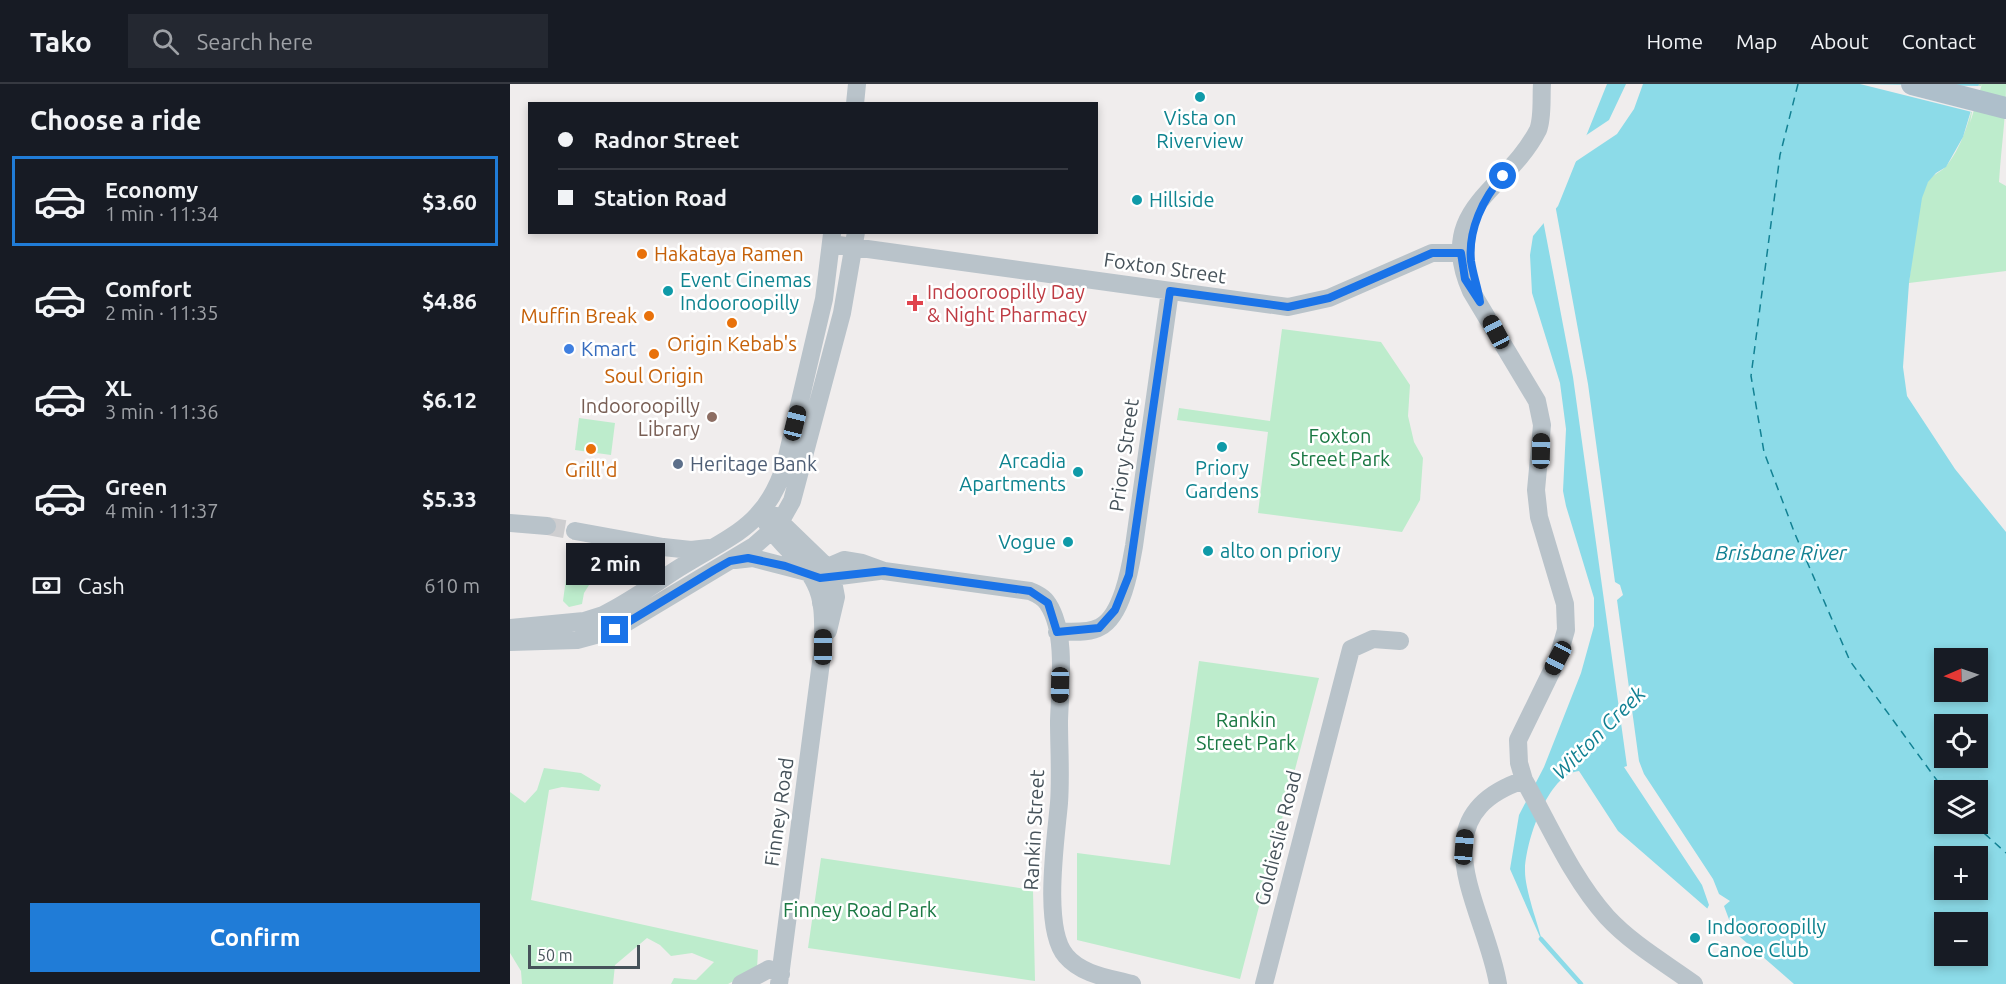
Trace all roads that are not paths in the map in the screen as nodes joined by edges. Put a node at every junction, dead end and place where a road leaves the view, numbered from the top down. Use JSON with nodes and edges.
{"nodes":[{"id":1,"x":1542,"y":84,"type":"edge"},
{"id":2,"x":1912,"y":84,"type":"edge"},
{"id":3,"x":2006,"y":108,"type":"edge"},
{"id":4,"x":1488,"y":193,"type":"junction"},
{"id":5,"x":832,"y":238,"type":"edge"},
{"id":6,"x":855,"y":240,"type":"edge"},
{"id":7,"x":1461,"y":253,"type":"junction"},
{"id":8,"x":1170,"y":291,"type":"junction"},
{"id":9,"x":1480,"y":302,"type":"junction"},
{"id":10,"x":762,"y":512,"type":"junction"},
{"id":11,"x":510,"y":523,"type":"edge"},
{"id":12,"x":547,"y":526,"type":"tunnel mouth"},
{"id":13,"x":777,"y":526,"type":"junction"},
{"id":14,"x":574,"y":531,"type":"tunnel mouth"},
{"id":15,"x":717,"y":546,"type":"junction"},
{"id":16,"x":663,"y":547,"type":"junction"},
{"id":17,"x":730,"y":561,"type":"junction"},
{"id":18,"x":680,"y":567,"type":"junction"},
{"id":19,"x":820,"y":574,"type":"junction"},
{"id":20,"x":676,"y":592,"type":"junction"},
{"id":21,"x":510,"y":628,"type":"edge"},
{"id":22,"x":1057,"y":632,"type":"junction"},
{"id":23,"x":1400,"y":641,"type":"dead end"},
{"id":24,"x":510,"y":642,"type":"edge"},
{"id":25,"x":823,"y":647,"type":"junction"},
{"id":26,"x":1524,"y":780,"type":"junction"},
{"id":27,"x":780,"y":979,"type":"edge"},
{"id":28,"x":741,"y":984,"type":"edge"},
{"id":29,"x":1132,"y":984,"type":"edge"},
{"id":30,"x":1264,"y":984,"type":"edge"},
{"id":31,"x":1498,"y":984,"type":"edge"},
{"id":32,"x":1694,"y":984,"type":"edge"}],
"edges":[{"from":1,"to":4,"type":"street"},
{"from":2,"to":3,"type":"main road"},
{"from":4,"to":7,"type":"street"},
{"from":4,"to":9,"type":"street"},
{"from":5,"to":6,"type":"street","name":"Foxton Street"},
{"from":5,"to":10,"type":"street"},
{"from":6,"to":8,"type":"street","name":"Foxton Street"},
{"from":6,"to":13,"type":"street"},
{"from":7,"to":8,"type":"street","name":"Foxton Street"},
{"from":7,"to":9,"type":"street"},
{"from":8,"to":22,"type":"street","name":"Priory Street"},
{"from":9,"to":26,"type":"street"},
{"from":10,"to":13,"type":"street"},
{"from":10,"to":15,"type":"street"},
{"from":11,"to":12,"type":"street"},
{"from":13,"to":17,"type":"street"},
{"from":13,"to":19,"type":"street"},
{"from":14,"to":16,"type":"street"},
{"from":15,"to":16,"type":"street"},
{"from":15,"to":18,"type":"street"},
{"from":16,"to":18,"type":"street"},
{"from":17,"to":19,"type":"street"},
{"from":17,"to":20,"type":"street"},
{"from":18,"to":20,"type":"street"},
{"from":18,"to":21,"type":"street"},
{"from":19,"to":22,"type":"street","name":"Rankin Street"},
{"from":19,"to":25,"type":"street","name":"Finney Road"},
{"from":19,"to":25,"type":"street","name":"Finney Road"},
{"from":20,"to":24,"type":"street"},
{"from":22,"to":29,"type":"street","name":"Rankin Street"},
{"from":23,"to":30,"type":"street","name":"Goldieslie Road"},
{"from":25,"to":27,"type":"street","name":"Finney Road"},
{"from":26,"to":31,"type":"street"},
{"from":26,"to":32,"type":"street"},
{"from":27,"to":28,"type":"street"}]}
